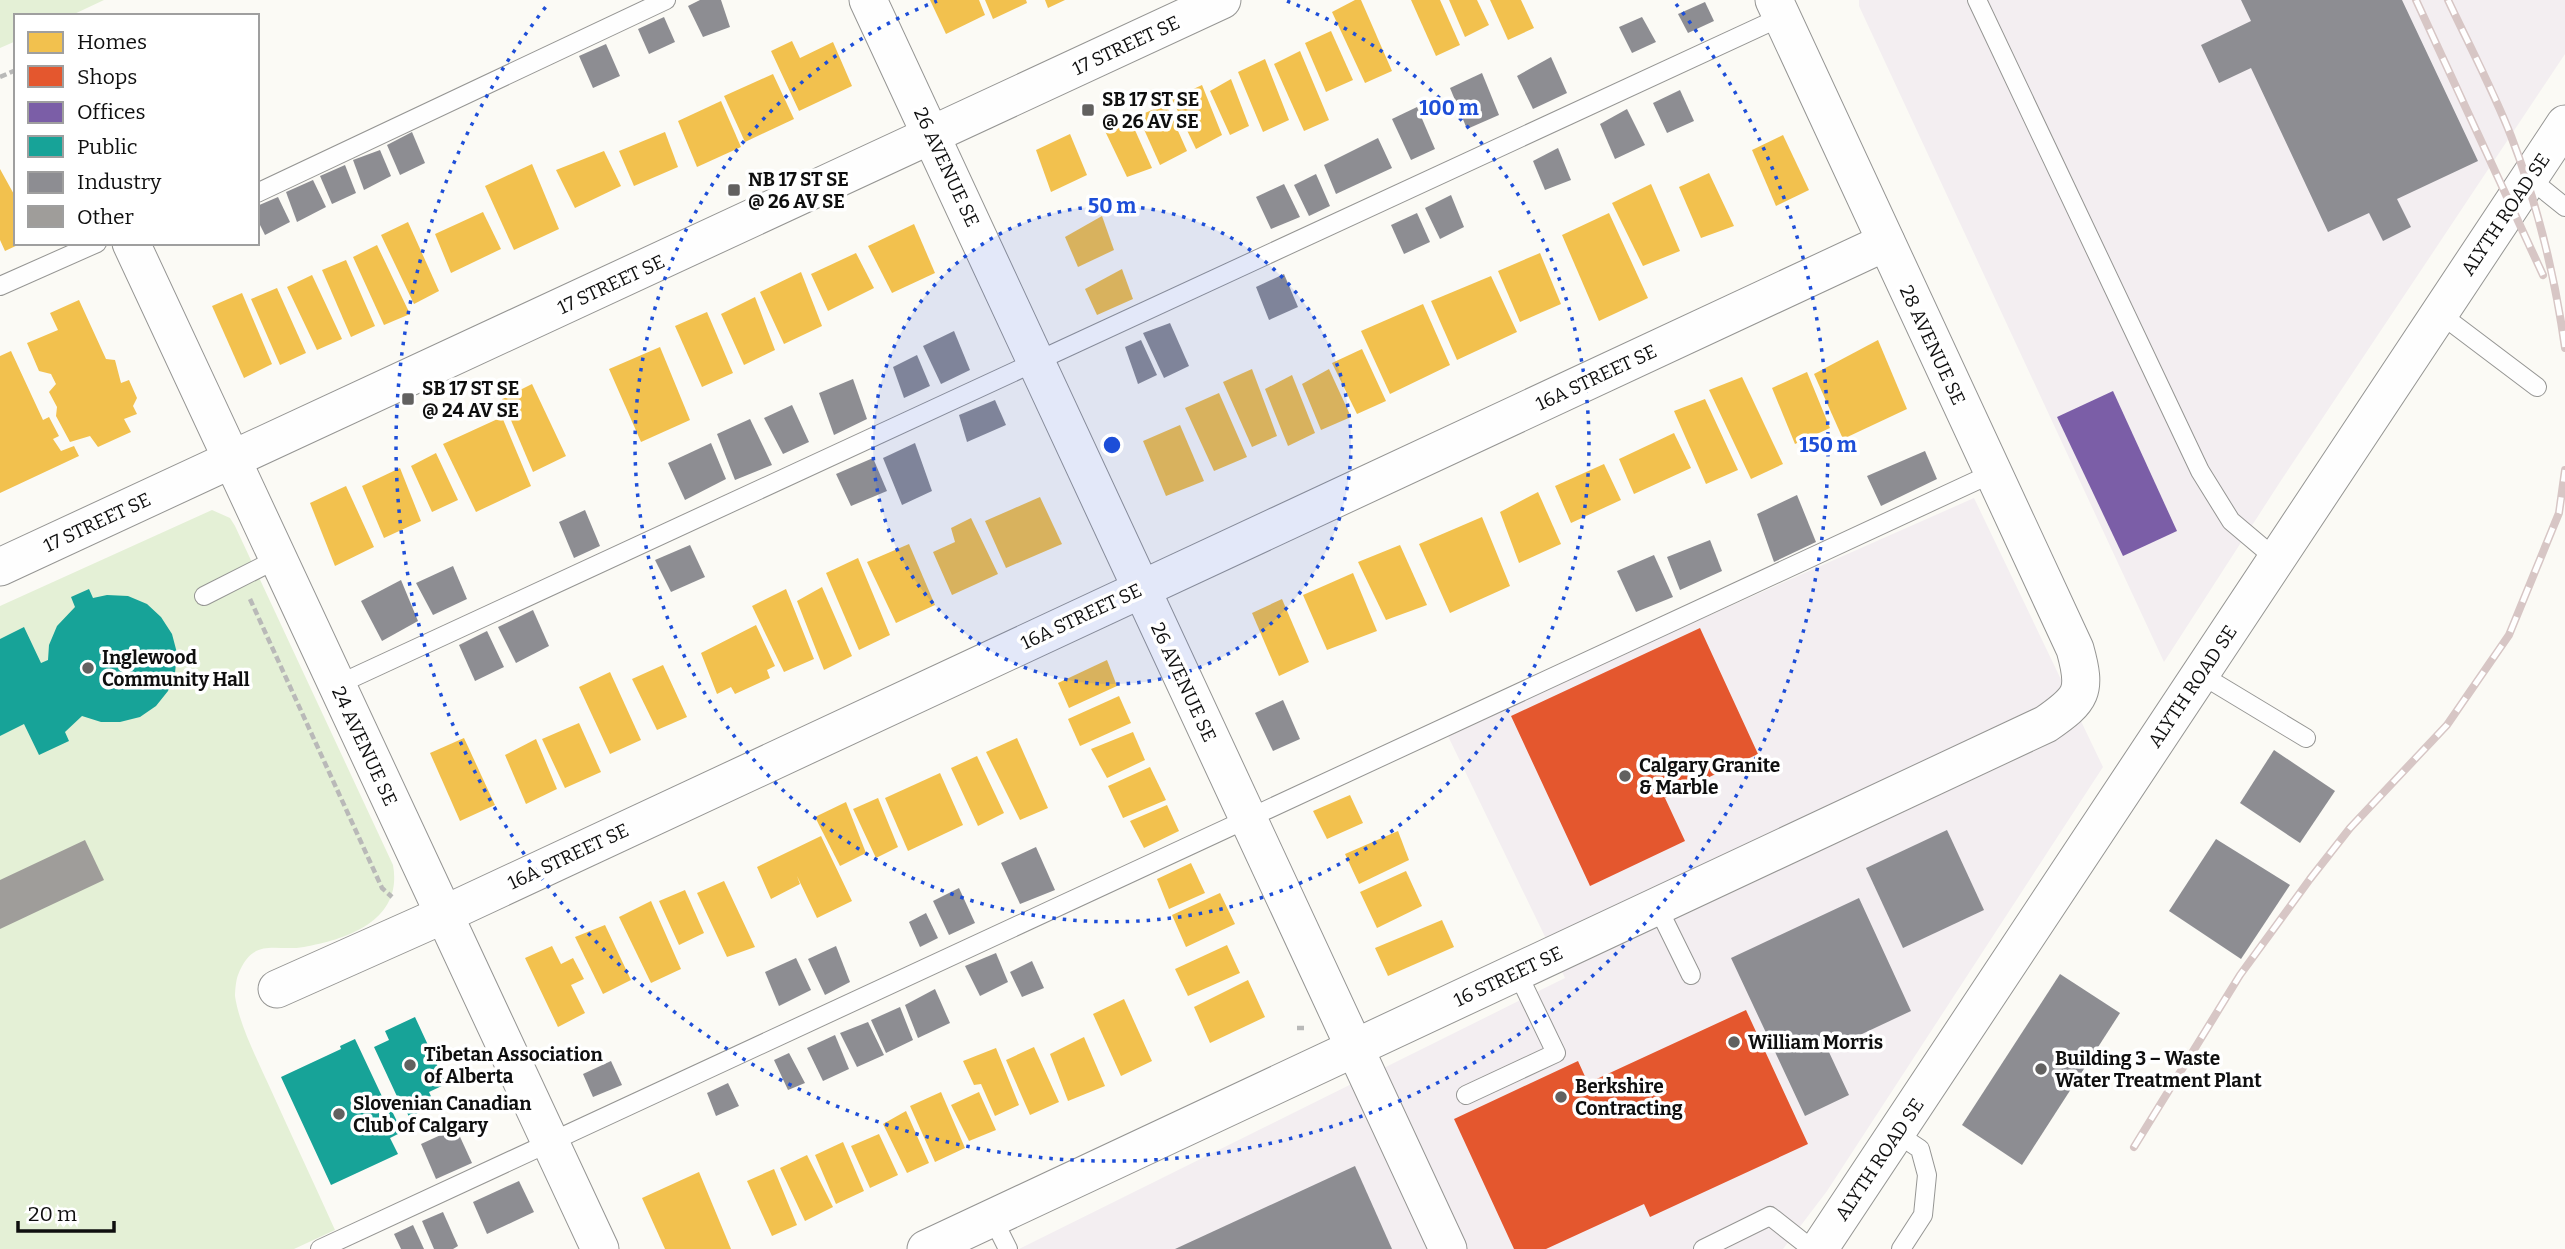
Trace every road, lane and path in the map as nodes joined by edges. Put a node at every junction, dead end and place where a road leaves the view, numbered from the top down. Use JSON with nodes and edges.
{"nodes":[{"id":1,"x":666,"y":0,"type":"edge"},
{"id":2,"x":869,"y":0,"type":"edge"},
{"id":3,"x":1222,"y":0,"type":"edge"},
{"id":4,"x":1976,"y":0,"type":"edge"},
{"id":5,"x":1777,"y":8,"type":"edge"},
{"id":6,"x":2565,"y":124,"type":"edge"},
{"id":7,"x":933,"y":136,"type":"junction"},
{"id":8,"x":2529,"y":178,"type":"junction"},
{"id":9,"x":259,"y":192,"type":"edge"},
{"id":10,"x":2565,"y":207,"type":"edge"},
{"id":11,"x":1886,"y":243,"type":"junction"},
{"id":12,"x":92,"y":245,"type":"edge"},
{"id":13,"x":139,"y":246,"type":"edge"},
{"id":14,"x":0,"y":286,"type":"edge"},
{"id":15,"x":2439,"y":313,"type":"junction"},
{"id":16,"x":1037,"y":362,"type":"junction"},
{"id":17,"x":2538,"y":387,"type":"dead end"},
{"id":18,"x":232,"y":458,"type":"junction"},
{"id":19,"x":1993,"y":473,"type":"junction"},
{"id":20,"x":279,"y":558,"type":"junction"},
{"id":21,"x":2276,"y":559,"type":"junction"},
{"id":22,"x":0,"y":567,"type":"edge"},
{"id":23,"x":1141,"y":588,"type":"junction"},
{"id":24,"x":247,"y":594,"type":"dead end"},
{"id":25,"x":204,"y":596,"type":"dead end"},
{"id":26,"x":2200,"y":674,"type":"junction"},
{"id":27,"x":337,"y":685,"type":"junction"},
{"id":28,"x":2081,"y":692,"type":"joint"},
{"id":29,"x":2306,"y":738,"type":"dead end"},
{"id":30,"x":1247,"y":819,"type":"junction"},
{"id":31,"x":392,"y":897,"type":"dead end"},
{"id":32,"x":1657,"y":906,"type":"junction"},
{"id":33,"x":443,"y":915,"type":"junction"},
{"id":34,"x":1517,"y":972,"type":"junction"},
{"id":35,"x":1691,"y":975,"type":"dead end"},
{"id":36,"x":277,"y":989,"type":"dead end"},
{"id":37,"x":1297,"y":1028,"type":"dead end"},
{"id":38,"x":1307,"y":1028,"type":"dead end"},
{"id":39,"x":1354,"y":1048,"type":"junction"},
{"id":40,"x":1466,"y":1095,"type":"dead end"},
{"id":41,"x":1896,"y":1133,"type":"junction"},
{"id":42,"x":550,"y":1142,"type":"junction"},
{"id":43,"x":1000,"y":1234,"type":"edge"},
{"id":44,"x":320,"y":1249,"type":"edge"},
{"id":45,"x":600,"y":1249,"type":"edge"},
{"id":46,"x":926,"y":1249,"type":"edge"},
{"id":47,"x":1448,"y":1249,"type":"edge"},
{"id":48,"x":1703,"y":1249,"type":"edge"},
{"id":49,"x":1812,"y":1249,"type":"edge"},
{"id":50,"x":1819,"y":1249,"type":"edge"},
{"id":51,"x":1901,"y":1249,"type":"edge"}],
"edges":[{"from":1,"to":9,"type":"lane"},
{"from":2,"to":7,"type":"street","name":"26 AVENUE SE"},
{"from":3,"to":7,"type":"street","name":"17 STREET SE"},
{"from":4,"to":21,"type":"lane"},
{"from":5,"to":11,"type":"street","name":"28 AVENUE SE"},
{"from":5,"to":16,"type":"lane"},
{"from":6,"to":8,"type":"street","name":"ALYTH ROAD SE"},
{"from":7,"to":16,"type":"street","name":"26 AVENUE SE"},
{"from":7,"to":18,"type":"street","name":"17 STREET SE"},
{"from":8,"to":10,"type":"lane"},
{"from":8,"to":15,"type":"street","name":"ALYTH ROAD SE"},
{"from":11,"to":19,"type":"street","name":"28 AVENUE SE"},
{"from":11,"to":23,"type":"street","name":"16A STREET SE"},
{"from":12,"to":14,"type":"lane"},
{"from":13,"to":18,"type":"street","name":"24 AVENUE SE"},
{"from":15,"to":17,"type":"lane"},
{"from":15,"to":21,"type":"street","name":"ALYTH ROAD SE"},
{"from":16,"to":23,"type":"street","name":"26 AVENUE SE"},
{"from":16,"to":27,"type":"lane"},
{"from":18,"to":20,"type":"street","name":"24 AVENUE SE"},
{"from":18,"to":22,"type":"street","name":"17 STREET SE"},
{"from":19,"to":28,"type":"street","name":"28 AVENUE SE"},
{"from":19,"to":30,"type":"lane"},
{"from":20,"to":25,"type":"lane"},
{"from":20,"to":27,"type":"street","name":"24 AVENUE SE"},
{"from":21,"to":26,"type":"street","name":"ALYTH ROAD SE"},
{"from":23,"to":30,"type":"street","name":"26 AVENUE SE"},
{"from":23,"to":33,"type":"street","name":"16A STREET SE"},
{"from":24,"to":31,"type":"path"},
{"from":26,"to":29,"type":"lane"},
{"from":26,"to":41,"type":"street","name":"ALYTH ROAD SE"},
{"from":27,"to":33,"type":"street","name":"24 AVENUE SE"},
{"from":28,"to":32,"type":"street","name":"16 STREET SE"},
{"from":30,"to":39,"type":"street","name":"26 AVENUE SE"},
{"from":30,"to":42,"type":"lane"},
{"from":32,"to":34,"type":"street","name":"16 STREET SE"},
{"from":32,"to":35,"type":"lane"},
{"from":33,"to":36,"type":"street","name":"16A STREET SE"},
{"from":33,"to":42,"type":"street","name":"24 AVENUE SE"},
{"from":34,"to":39,"type":"street","name":"16 STREET SE"},
{"from":34,"to":40,"type":"lane"},
{"from":37,"to":38,"type":"path"},
{"from":39,"to":43,"type":"street","name":"16 STREET SE"},
{"from":39,"to":47,"type":"street","name":"26 AVENUE SE"},
{"from":41,"to":50,"type":"street","name":"ALYTH ROAD SE"},
{"from":41,"to":51,"type":"lane"},
{"from":42,"to":44,"type":"lane"},
{"from":42,"to":45,"type":"street","name":"24 AVENUE SE"},
{"from":43,"to":46,"type":"street","name":"16 STREET SE"},
{"from":48,"to":49,"type":"lane"}]}
